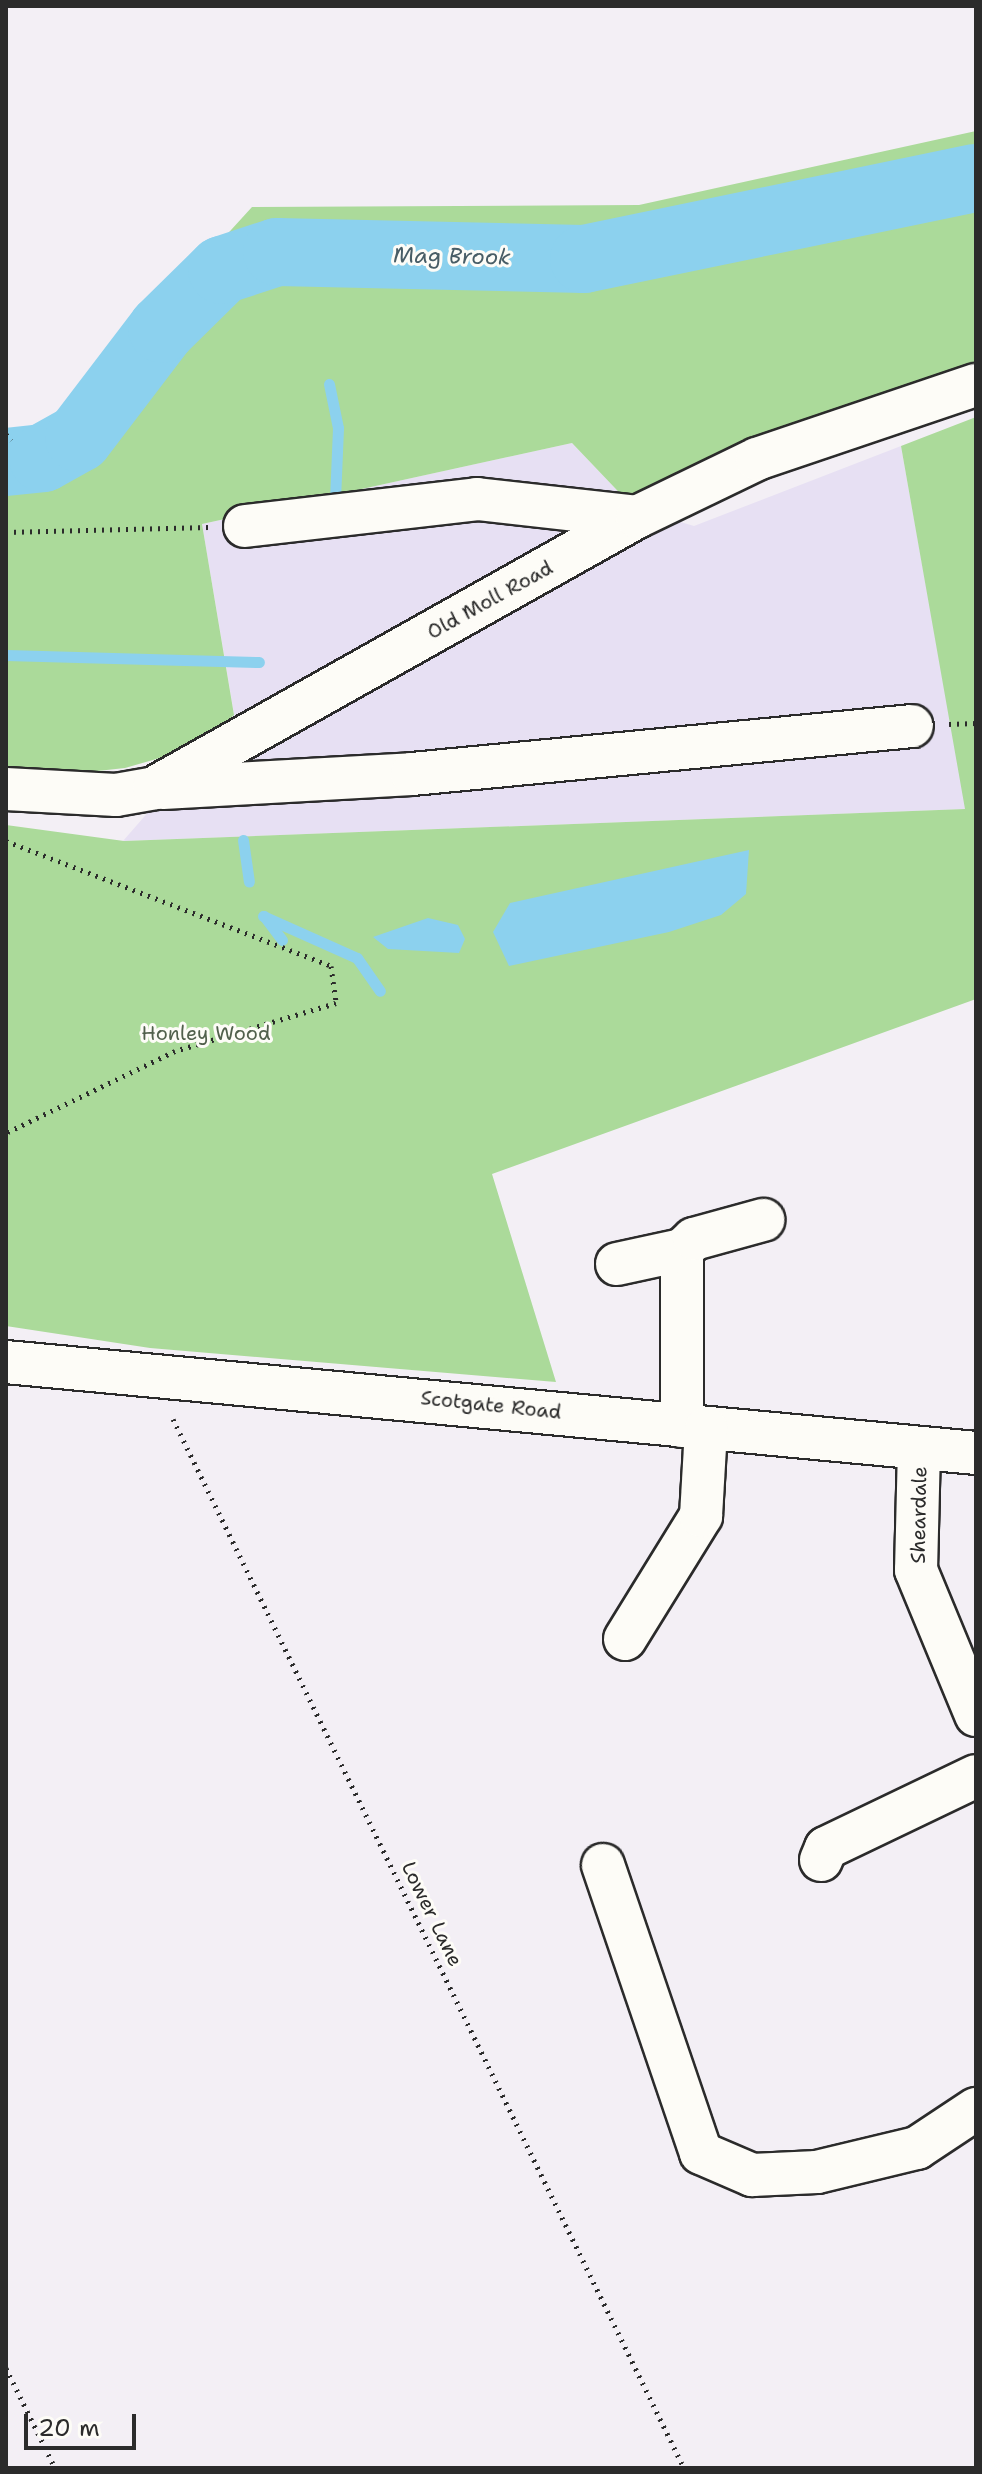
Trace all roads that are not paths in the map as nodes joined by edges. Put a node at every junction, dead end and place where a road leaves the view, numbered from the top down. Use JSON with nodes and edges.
{"nodes":[{"id":1,"x":976,"y":385,"type":"edge"},
{"id":2,"x":637,"y":517,"type":"junction"},
{"id":3,"x":245,"y":526,"type":"road end"},
{"id":4,"x":912,"y":726,"type":"dead end"},
{"id":5,"x":154,"y":788,"type":"junction"},
{"id":6,"x":6,"y":789,"type":"edge"},
{"id":7,"x":763,"y":1220,"type":"dead end"},
{"id":8,"x":682,"y":1250,"type":"junction"},
{"id":9,"x":617,"y":1264,"type":"dead end"},
{"id":10,"x":6,"y":1362,"type":"edge"},
{"id":11,"x":694,"y":1427,"type":"junction"},
{"id":12,"x":919,"y":1448,"type":"junction"},
{"id":13,"x":976,"y":1453,"type":"edge"},
{"id":14,"x":625,"y":1639,"type":"dead end"},
{"id":15,"x":976,"y":1715,"type":"edge"},
{"id":16,"x":976,"y":1776,"type":"edge"},
{"id":17,"x":821,"y":1860,"type":"dead end"},
{"id":18,"x":603,"y":1865,"type":"dead end"},
{"id":19,"x":976,"y":2109,"type":"edge"}],
"edges":[{"from":1,"to":2,"type":"street","name":"Old Moll Road"},
{"from":2,"to":3,"type":"street"},
{"from":2,"to":5,"type":"street","name":"Old Moll Road"},
{"from":4,"to":5,"type":"street"},
{"from":5,"to":6,"type":"street","name":"Old Moll Road"},
{"from":7,"to":8,"type":"street"},
{"from":8,"to":9,"type":"street"},
{"from":8,"to":11,"type":"street"},
{"from":10,"to":11,"type":"street","name":"Scotgate Road"},
{"from":11,"to":12,"type":"street","name":"Scotgate Road"},
{"from":11,"to":14,"type":"street"},
{"from":12,"to":13,"type":"street","name":"Scotgate Road"},
{"from":12,"to":15,"type":"street","name":"Sheardale"},
{"from":16,"to":17,"type":"street"},
{"from":18,"to":19,"type":"street"}]}
